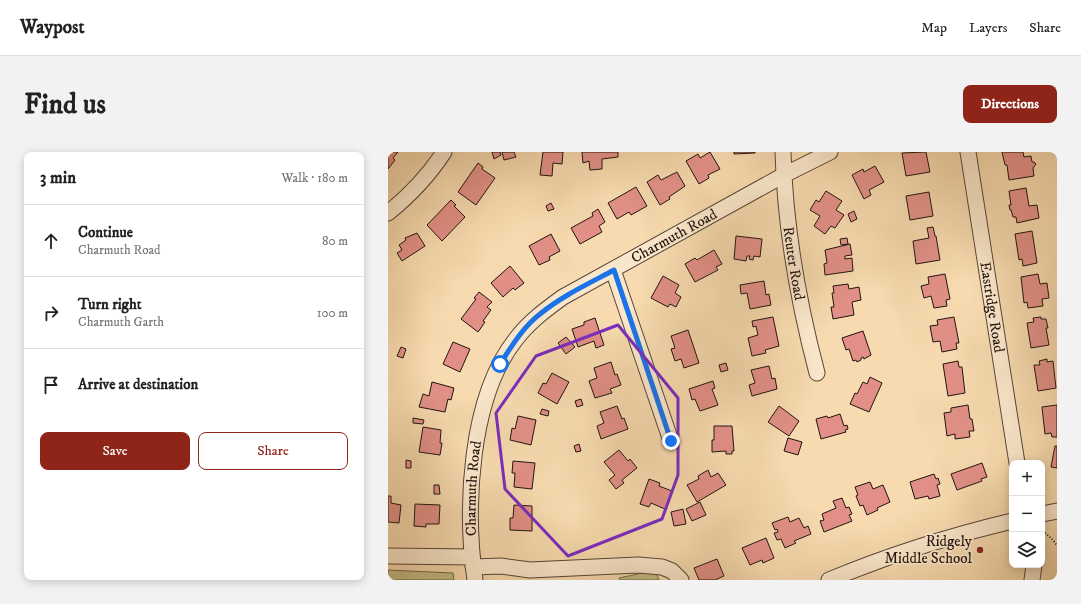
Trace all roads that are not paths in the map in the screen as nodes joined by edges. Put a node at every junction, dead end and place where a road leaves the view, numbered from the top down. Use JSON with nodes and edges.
{"nodes":[{"id":1,"x":444,"y":152,"type":"edge"},
{"id":2,"x":783,"y":152,"type":"edge"},
{"id":3,"x":830,"y":152,"type":"edge"},
{"id":4,"x":968,"y":152,"type":"edge"},
{"id":5,"x":784,"y":175,"type":"junction"},
{"id":6,"x":388,"y":213,"type":"edge"},
{"id":7,"x":614,"y":270,"type":"junction"},
{"id":8,"x":817,"y":373,"type":"dead end"},
{"id":9,"x":671,"y":441,"type":"dead end"},
{"id":10,"x":1017,"y":460,"type":"edge"},
{"id":11,"x":1057,"y":511,"type":"edge"},
{"id":12,"x":1045,"y":513,"type":"edge"},
{"id":13,"x":1009,"y":522,"type":"edge"},
{"id":14,"x":388,"y":556,"type":"edge"},
{"id":15,"x":473,"y":568,"type":"edge"},
{"id":16,"x":1034,"y":568,"type":"edge"},
{"id":17,"x":681,"y":580,"type":"edge"},
{"id":18,"x":829,"y":580,"type":"edge"},
{"id":19,"x":1032,"y":580,"type":"edge"}],
"edges":[{"from":1,"to":6,"type":"street"},
{"from":2,"to":5,"type":"street","name":"Reuter Road"},
{"from":3,"to":5,"type":"street","name":"Charmuth Road"},
{"from":4,"to":10,"type":"street","name":"Eastridge Road"},
{"from":5,"to":7,"type":"street","name":"Charmuth Road"},
{"from":5,"to":8,"type":"street","name":"Reuter Road"},
{"from":7,"to":9,"type":"street"},
{"from":7,"to":15,"type":"street","name":"Charmuth Road"},
{"from":11,"to":12,"type":"street"},
{"from":13,"to":18,"type":"street"},
{"from":14,"to":15,"type":"street"},
{"from":15,"to":17,"type":"street"},
{"from":16,"to":19,"type":"street"}]}
